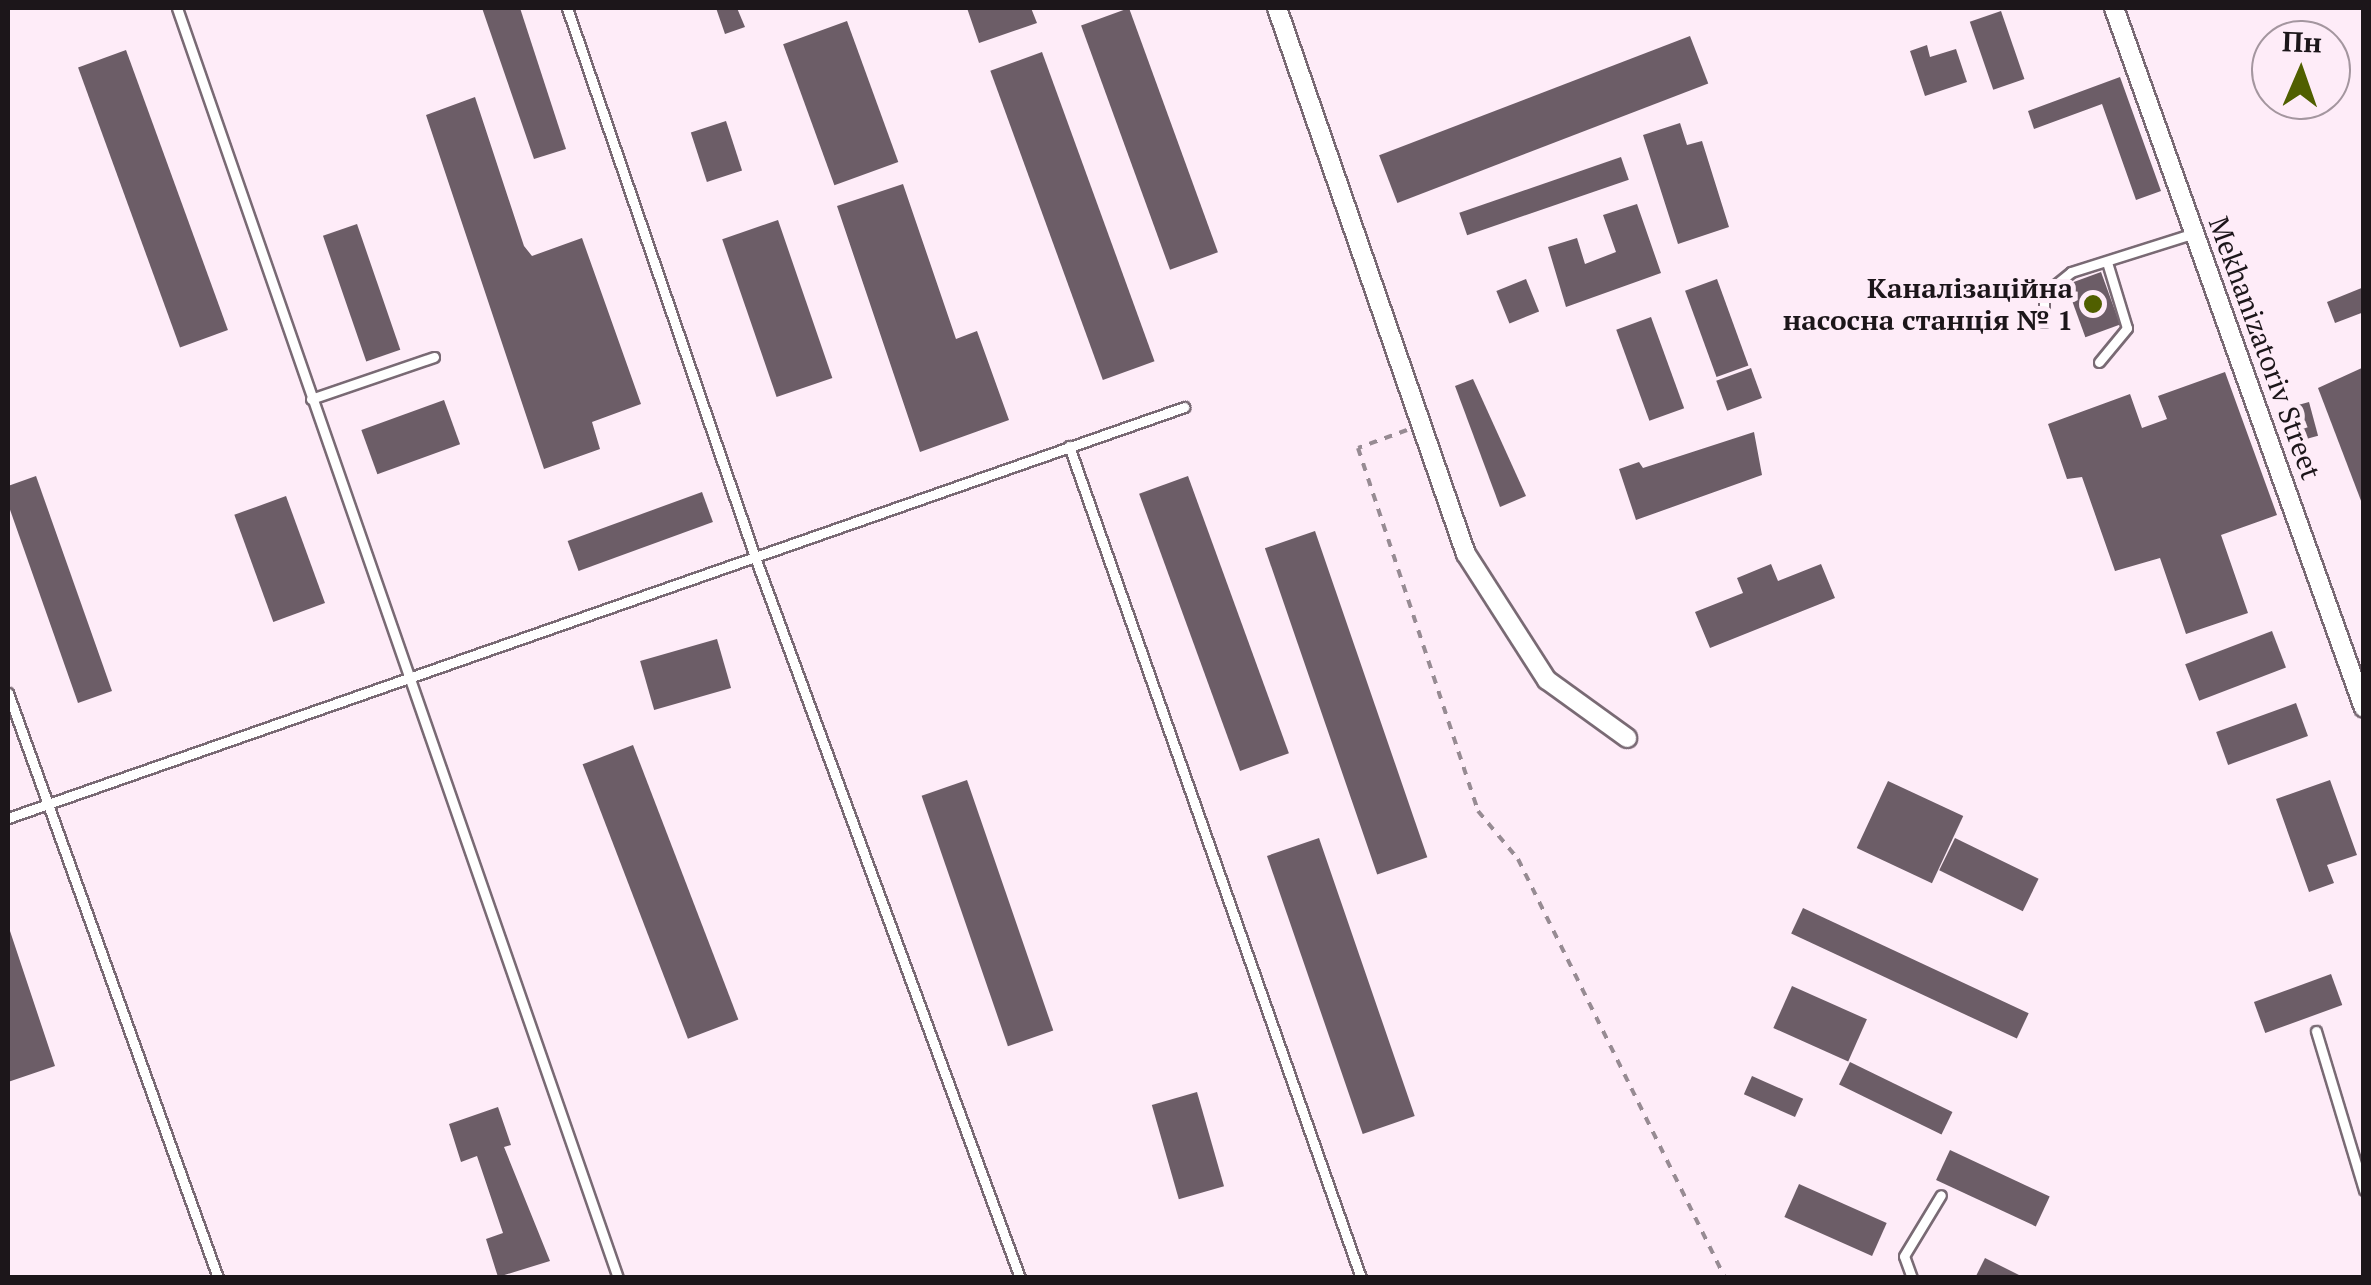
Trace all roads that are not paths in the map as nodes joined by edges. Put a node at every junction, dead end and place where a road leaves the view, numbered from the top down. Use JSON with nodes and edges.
{"nodes":[{"id":1,"x":177,"y":8,"type":"edge"},
{"id":2,"x":568,"y":8,"type":"edge"},
{"id":3,"x":1277,"y":8,"type":"edge"},
{"id":4,"x":2114,"y":8,"type":"edge"},
{"id":5,"x":2195,"y":233,"type":"junction"},
{"id":6,"x":2107,"y":262,"type":"junction"},
{"id":7,"x":2044,"y":322,"type":"dead end"},
{"id":8,"x":434,"y":357,"type":"dead end"},
{"id":9,"x":2099,"y":362,"type":"dead end"},
{"id":10,"x":311,"y":399,"type":"junction"},
{"id":11,"x":1184,"y":408,"type":"dead end"},
{"id":12,"x":1069,"y":446,"type":"junction"},
{"id":13,"x":756,"y":560,"type":"junction"},
{"id":14,"x":407,"y":678,"type":"junction"},
{"id":15,"x":8,"y":692,"type":"edge"},
{"id":16,"x":2364,"y":708,"type":"edge"},
{"id":17,"x":1627,"y":738,"type":"dead end"},
{"id":18,"x":46,"y":805,"type":"junction"},
{"id":19,"x":8,"y":818,"type":"edge"},
{"id":20,"x":2316,"y":1031,"type":"dead end"},
{"id":21,"x":2364,"y":1190,"type":"edge"},
{"id":22,"x":1941,"y":1195,"type":"dead end"},
{"id":23,"x":218,"y":1278,"type":"edge"},
{"id":24,"x":618,"y":1278,"type":"edge"},
{"id":25,"x":1020,"y":1278,"type":"edge"},
{"id":26,"x":1360,"y":1278,"type":"edge"},
{"id":27,"x":1912,"y":1278,"type":"edge"}],
"edges":[{"from":1,"to":10,"type":"lane"},
{"from":2,"to":13,"type":"lane"},
{"from":3,"to":17,"type":"street"},
{"from":4,"to":5,"type":"street","name":"Mekhanizatoriv Street"},
{"from":5,"to":6,"type":"lane"},
{"from":5,"to":16,"type":"street","name":"Mekhanizatoriv Street"},
{"from":6,"to":7,"type":"lane"},
{"from":6,"to":9,"type":"lane"},
{"from":8,"to":10,"type":"lane"},
{"from":10,"to":14,"type":"lane"},
{"from":11,"to":12,"type":"lane"},
{"from":12,"to":13,"type":"lane"},
{"from":12,"to":26,"type":"lane"},
{"from":13,"to":14,"type":"lane"},
{"from":13,"to":25,"type":"lane"},
{"from":14,"to":18,"type":"lane"},
{"from":14,"to":24,"type":"lane"},
{"from":15,"to":18,"type":"lane"},
{"from":18,"to":19,"type":"lane"},
{"from":18,"to":23,"type":"lane"},
{"from":20,"to":21,"type":"lane"},
{"from":22,"to":27,"type":"lane"}]}
